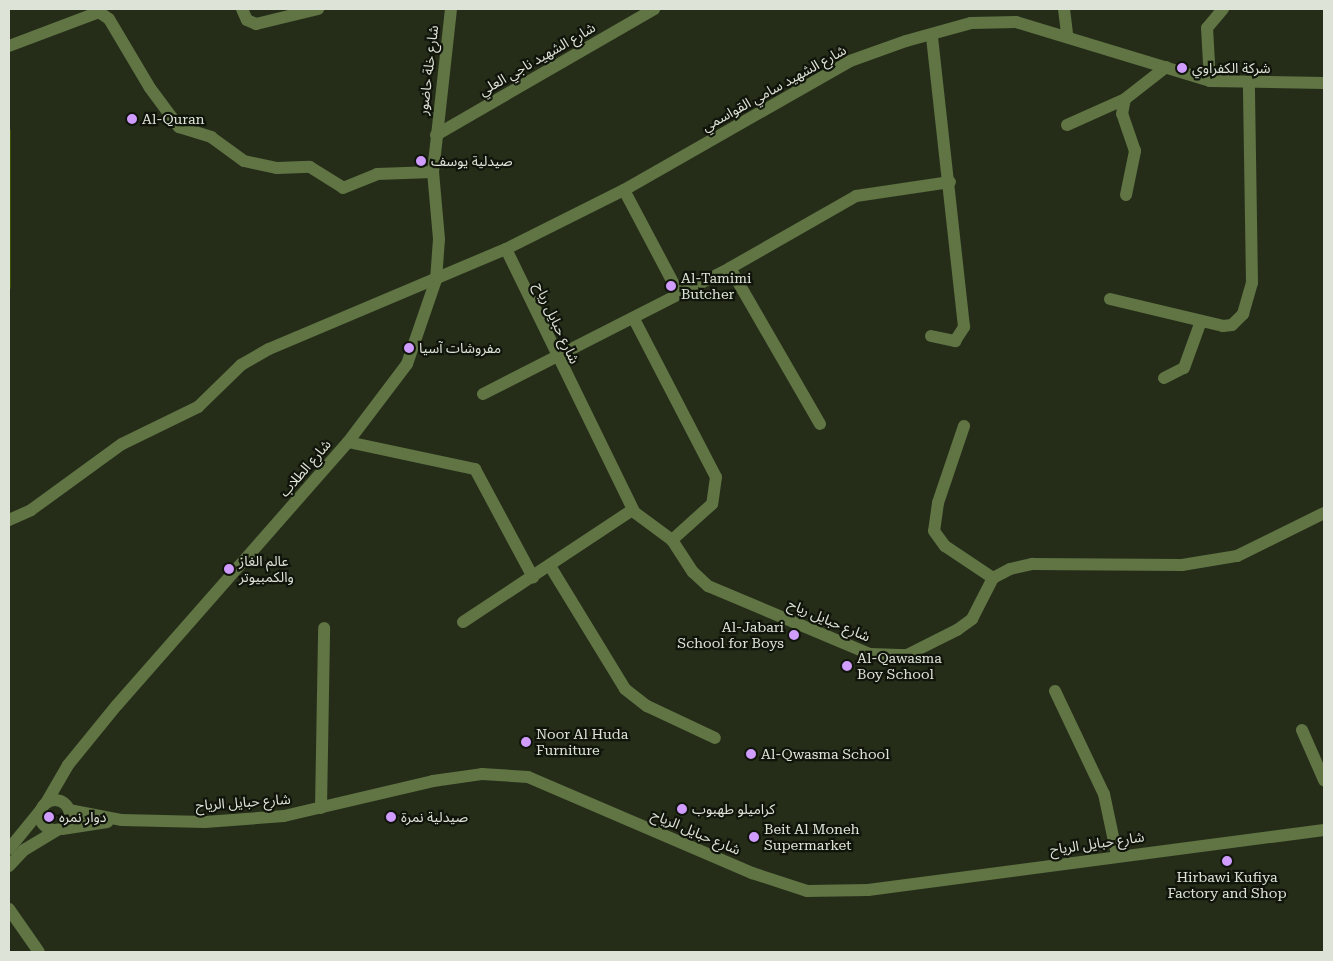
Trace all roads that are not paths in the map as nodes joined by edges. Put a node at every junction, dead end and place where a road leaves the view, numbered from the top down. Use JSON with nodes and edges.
{"nodes":[{"id":1,"x":242,"y":9,"type":"edge"},
{"id":2,"x":318,"y":9,"type":"edge"},
{"id":3,"x":451,"y":9,"type":"edge"},
{"id":4,"x":654,"y":9,"type":"edge"},
{"id":5,"x":1064,"y":9,"type":"edge"},
{"id":6,"x":1223,"y":9,"type":"edge"},
{"id":7,"x":932,"y":35,"type":"junction"},
{"id":8,"x":1067,"y":35,"type":"junction"},
{"id":9,"x":9,"y":46,"type":"edge"},
{"id":10,"x":1166,"y":66,"type":"junction"},
{"id":11,"x":1210,"y":81,"type":"junction"},
{"id":12,"x":1324,"y":82,"type":"edge"},
{"id":13,"x":1249,"y":85,"type":"junction"},
{"id":14,"x":1124,"y":99,"type":"junction"},
{"id":15,"x":1067,"y":125,"type":"dead end"},
{"id":16,"x":436,"y":135,"type":"junction"},
{"id":17,"x":433,"y":172,"type":"junction"},
{"id":18,"x":950,"y":182,"type":"junction"},
{"id":19,"x":624,"y":190,"type":"junction"},
{"id":20,"x":1126,"y":196,"type":"dead end"},
{"id":21,"x":506,"y":249,"type":"junction"},
{"id":22,"x":730,"y":268,"type":"junction"},
{"id":23,"x":436,"y":280,"type":"junction"},
{"id":24,"x":678,"y":292,"type":"junction"},
{"id":25,"x":1110,"y":299,"type":"dead end"},
{"id":26,"x":634,"y":319,"type":"junction"},
{"id":27,"x":1201,"y":321,"type":"junction"},
{"id":28,"x":931,"y":336,"type":"dead end"},
{"id":29,"x":556,"y":359,"type":"junction"},
{"id":30,"x":1164,"y":378,"type":"dead end"},
{"id":31,"x":483,"y":394,"type":"dead end"},
{"id":32,"x":820,"y":424,"type":"dead end"},
{"id":33,"x":964,"y":426,"type":"dead end"},
{"id":34,"x":348,"y":442,"type":"junction"},
{"id":35,"x":632,"y":510,"type":"junction"},
{"id":36,"x":1324,"y":513,"type":"edge"},
{"id":37,"x":9,"y":520,"type":"edge"},
{"id":38,"x":672,"y":540,"type":"junction"},
{"id":39,"x":550,"y":566,"type":"junction"},
{"id":40,"x":533,"y":577,"type":"junction"},
{"id":41,"x":994,"y":578,"type":"junction"},
{"id":42,"x":463,"y":622,"type":"dead end"},
{"id":43,"x":324,"y":628,"type":"dead end"},
{"id":44,"x":1055,"y":691,"type":"dead end"},
{"id":45,"x":1302,"y":730,"type":"dead end"},
{"id":46,"x":715,"y":738,"type":"dead end"},
{"id":47,"x":68,"y":765,"type":"junction"},
{"id":48,"x":1324,"y":780,"type":"edge"},
{"id":49,"x":43,"y":807,"type":"junction"},
{"id":50,"x":67,"y":807,"type":"junction"},
{"id":51,"x":321,"y":808,"type":"junction"},
{"id":52,"x":122,"y":820,"type":"junction"},
{"id":53,"x":60,"y":830,"type":"junction"},
{"id":54,"x":1324,"y":830,"type":"edge"},
{"id":55,"x":9,"y":849,"type":"edge"},
{"id":56,"x":1117,"y":855,"type":"junction"},
{"id":57,"x":9,"y":866,"type":"edge"},
{"id":58,"x":9,"y":909,"type":"edge"},
{"id":59,"x":39,"y":952,"type":"edge"}],
"edges":[{"from":1,"to":2,"type":"street"},
{"from":3,"to":16,"type":"street","name":"شارع خلة حاضور"},
{"from":4,"to":16,"type":"street","name":"شارع الشهيد ناجي العلي"},
{"from":5,"to":8,"type":"street"},
{"from":6,"to":11,"type":"street"},
{"from":7,"to":8,"type":"street","name":"شارع الشهيد سامي القواسمي"},
{"from":7,"to":18,"type":"street"},
{"from":7,"to":19,"type":"street","name":"شارع الشهيد سامي القواسمي"},
{"from":8,"to":10,"type":"street","name":"شارع الشهيد سامي القواسمي"},
{"from":9,"to":17,"type":"street"},
{"from":10,"to":11,"type":"street","name":"شارع الشهيد سامي القواسمي"},
{"from":10,"to":14,"type":"street"},
{"from":11,"to":13,"type":"street","name":"شارع الشهيد سامي القواسمي"},
{"from":12,"to":13,"type":"street","name":"شارع الشهيد سامي القواسمي"},
{"from":13,"to":27,"type":"street"},
{"from":14,"to":15,"type":"street"},
{"from":14,"to":20,"type":"street"},
{"from":16,"to":17,"type":"street","name":"شارع الطلاب"},
{"from":17,"to":23,"type":"street","name":"شارع الطلاب"},
{"from":18,"to":22,"type":"street"},
{"from":18,"to":28,"type":"street"},
{"from":19,"to":21,"type":"street","name":"شارع الشهيد سامي القواسمي"},
{"from":19,"to":24,"type":"street"},
{"from":21,"to":23,"type":"street","name":"شارع الشهيد سامي القواسمي"},
{"from":21,"to":29,"type":"street","name":"شارع حبايل رياح"},
{"from":22,"to":24,"type":"street"},
{"from":22,"to":32,"type":"street"},
{"from":23,"to":34,"type":"street","name":"شارع الطلاب"},
{"from":23,"to":37,"type":"street","name":"شارع الشهيد سامي القواسمي"},
{"from":24,"to":26,"type":"street"},
{"from":25,"to":27,"type":"street"},
{"from":26,"to":29,"type":"street"},
{"from":26,"to":38,"type":"street"},
{"from":27,"to":30,"type":"street"},
{"from":29,"to":31,"type":"street"},
{"from":29,"to":35,"type":"street","name":"شارع حبايل رياح"},
{"from":33,"to":41,"type":"street"},
{"from":34,"to":40,"type":"street"},
{"from":34,"to":47,"type":"street","name":"شارع الطلاب"},
{"from":35,"to":38,"type":"street","name":"شارع حبايل رياح"},
{"from":35,"to":39,"type":"street"},
{"from":36,"to":41,"type":"street"},
{"from":38,"to":41,"type":"street","name":"شارع حبايل رياح"},
{"from":39,"to":40,"type":"street"},
{"from":39,"to":46,"type":"street"},
{"from":40,"to":42,"type":"street"},
{"from":43,"to":51,"type":"street"},
{"from":44,"to":56,"type":"street"},
{"from":45,"to":48,"type":"street"},
{"from":47,"to":49,"type":"street","name":"شارع الطلاب"},
{"from":47,"to":50,"type":"street"},
{"from":49,"to":50,"type":"street"},
{"from":49,"to":53,"type":"street"},
{"from":49,"to":55,"type":"street","name":"شارع الطلاب"},
{"from":50,"to":52,"type":"street"},
{"from":50,"to":53,"type":"street"},
{"from":51,"to":52,"type":"street","name":"شارع حبايل الرياح"},
{"from":51,"to":56,"type":"street","name":"شارع حبايل الرياح"},
{"from":52,"to":53,"type":"street"},
{"from":53,"to":57,"type":"street"},
{"from":54,"to":56,"type":"street","name":"شارع حبايل الرياح"},
{"from":58,"to":59,"type":"street"}]}
